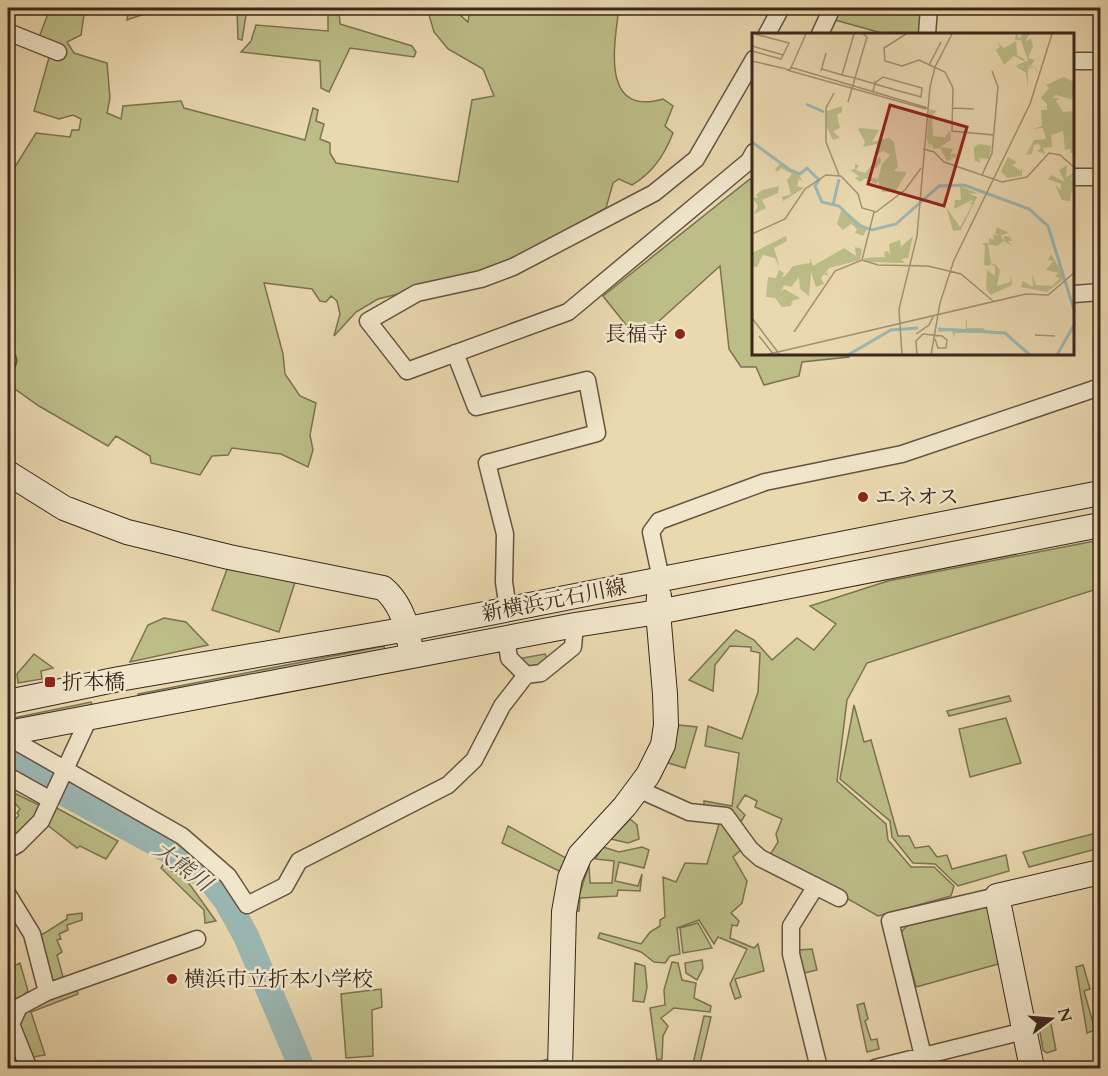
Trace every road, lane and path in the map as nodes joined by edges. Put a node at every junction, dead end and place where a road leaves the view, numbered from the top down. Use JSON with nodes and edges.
{"nodes":[{"id":1,"x":781,"y":8,"type":"edge"},
{"id":2,"x":832,"y":8,"type":"edge"},
{"id":3,"x":929,"y":8,"type":"edge"},
{"id":4,"x":8,"y":32,"type":"edge"},
{"id":5,"x":768,"y":33,"type":"edge"},
{"id":6,"x":820,"y":33,"type":"edge"},
{"id":7,"x":927,"y":33,"type":"edge"},
{"id":8,"x":58,"y":52,"type":"dead end"},
{"id":9,"x":1075,"y":61,"type":"edge"},
{"id":10,"x":752,"y":62,"type":"edge"},
{"id":11,"x":1101,"y":62,"type":"edge"},
{"id":12,"x":752,"y":160,"type":"edge"},
{"id":13,"x":1075,"y":177,"type":"edge"},
{"id":14,"x":1101,"y":177,"type":"edge"},
{"id":15,"x":1101,"y":292,"type":"edge"},
{"id":16,"x":1075,"y":294,"type":"edge"},
{"id":17,"x":456,"y":353,"type":"junction"},
{"id":18,"x":1101,"y":387,"type":"edge"},
{"id":19,"x":8,"y":473,"type":"edge"},
{"id":20,"x":1101,"y":493,"type":"edge"},
{"id":21,"x":1101,"y":525,"type":"edge"},
{"id":22,"x":661,"y":579,"type":"junction"},
{"id":23,"x":508,"y":609,"type":"junction"},
{"id":24,"x":658,"y":612,"type":"junction"},
{"id":25,"x":575,"y":625,"type":"junction"},
{"id":26,"x":408,"y":629,"type":"junction"},
{"id":27,"x":506,"y":639,"type":"junction"},
{"id":28,"x":411,"y":656,"type":"junction"},
{"id":29,"x":526,"y":675,"type":"junction"},
{"id":30,"x":8,"y":702,"type":"edge"},
{"id":31,"x":89,"y":718,"type":"junction"},
{"id":32,"x":8,"y":735,"type":"edge"},
{"id":33,"x":65,"y":770,"type":"junction"},
{"id":34,"x":8,"y":776,"type":"edge"},
{"id":35,"x":638,"y":789,"type":"junction"},
{"id":36,"x":49,"y":799,"type":"junction"},
{"id":37,"x":8,"y":850,"type":"edge"},
{"id":38,"x":1101,"y":872,"type":"edge"},
{"id":39,"x":816,"y":886,"type":"junction"},
{"id":40,"x":8,"y":895,"type":"edge"},
{"id":41,"x":997,"y":896,"type":"junction"},
{"id":42,"x":839,"y":898,"type":"dead end"},
{"id":43,"x":197,"y":939,"type":"dead end"},
{"id":44,"x":47,"y":992,"type":"junction"},
{"id":45,"x":1024,"y":1031,"type":"junction"},
{"id":46,"x":925,"y":1063,"type":"edge"},
{"id":47,"x":22,"y":1068,"type":"edge"},
{"id":48,"x":560,"y":1068,"type":"edge"},
{"id":49,"x":819,"y":1068,"type":"edge"},
{"id":50,"x":875,"y":1068,"type":"edge"},
{"id":51,"x":1032,"y":1068,"type":"edge"}],
"edges":[{"from":1,"to":5,"type":"street"},
{"from":2,"to":6,"type":"street"},
{"from":3,"to":7,"type":"street"},
{"from":4,"to":8,"type":"street"},
{"from":9,"to":11,"type":"street"},
{"from":10,"to":17,"type":"street"},
{"from":12,"to":17,"type":"street"},
{"from":13,"to":14,"type":"street"},
{"from":15,"to":16,"type":"street"},
{"from":17,"to":23,"type":"street"},
{"from":18,"to":22,"type":"street"},
{"from":19,"to":26,"type":"street"},
{"from":20,"to":22,"type":"street","name":"新横浜元石川線"},
{"from":21,"to":24,"type":"street","name":"新横浜元石川線"},
{"from":22,"to":23,"type":"street","name":"新横浜元石川線"},
{"from":22,"to":24,"type":"street"},
{"from":23,"to":26,"type":"street","name":"新横浜元石川線"},
{"from":24,"to":25,"type":"street","name":"新横浜元石川線"},
{"from":24,"to":35,"type":"street"},
{"from":25,"to":27,"type":"street","name":"新横浜元石川線"},
{"from":25,"to":29,"type":"street"},
{"from":26,"to":28,"type":"street"},
{"from":26,"to":30,"type":"street","name":"新横浜元石川線"},
{"from":27,"to":28,"type":"street","name":"新横浜元石川線"},
{"from":27,"to":29,"type":"street"},
{"from":28,"to":31,"type":"street","name":"新横浜元石川線"},
{"from":29,"to":33,"type":"street"},
{"from":31,"to":32,"type":"street","name":"新横浜元石川線"},
{"from":31,"to":33,"type":"street"},
{"from":32,"to":33,"type":"street"},
{"from":33,"to":36,"type":"street"},
{"from":34,"to":36,"type":"street"},
{"from":35,"to":39,"type":"street"},
{"from":35,"to":48,"type":"street"},
{"from":36,"to":37,"type":"street"},
{"from":38,"to":41,"type":"street"},
{"from":39,"to":42,"type":"street"},
{"from":39,"to":49,"type":"street"},
{"from":40,"to":44,"type":"street"},
{"from":41,"to":45,"type":"street"},
{"from":41,"to":46,"type":"street"},
{"from":43,"to":44,"type":"street"},
{"from":44,"to":47,"type":"street"},
{"from":45,"to":46,"type":"street"},
{"from":45,"to":51,"type":"street"},
{"from":46,"to":50,"type":"street"}]}
